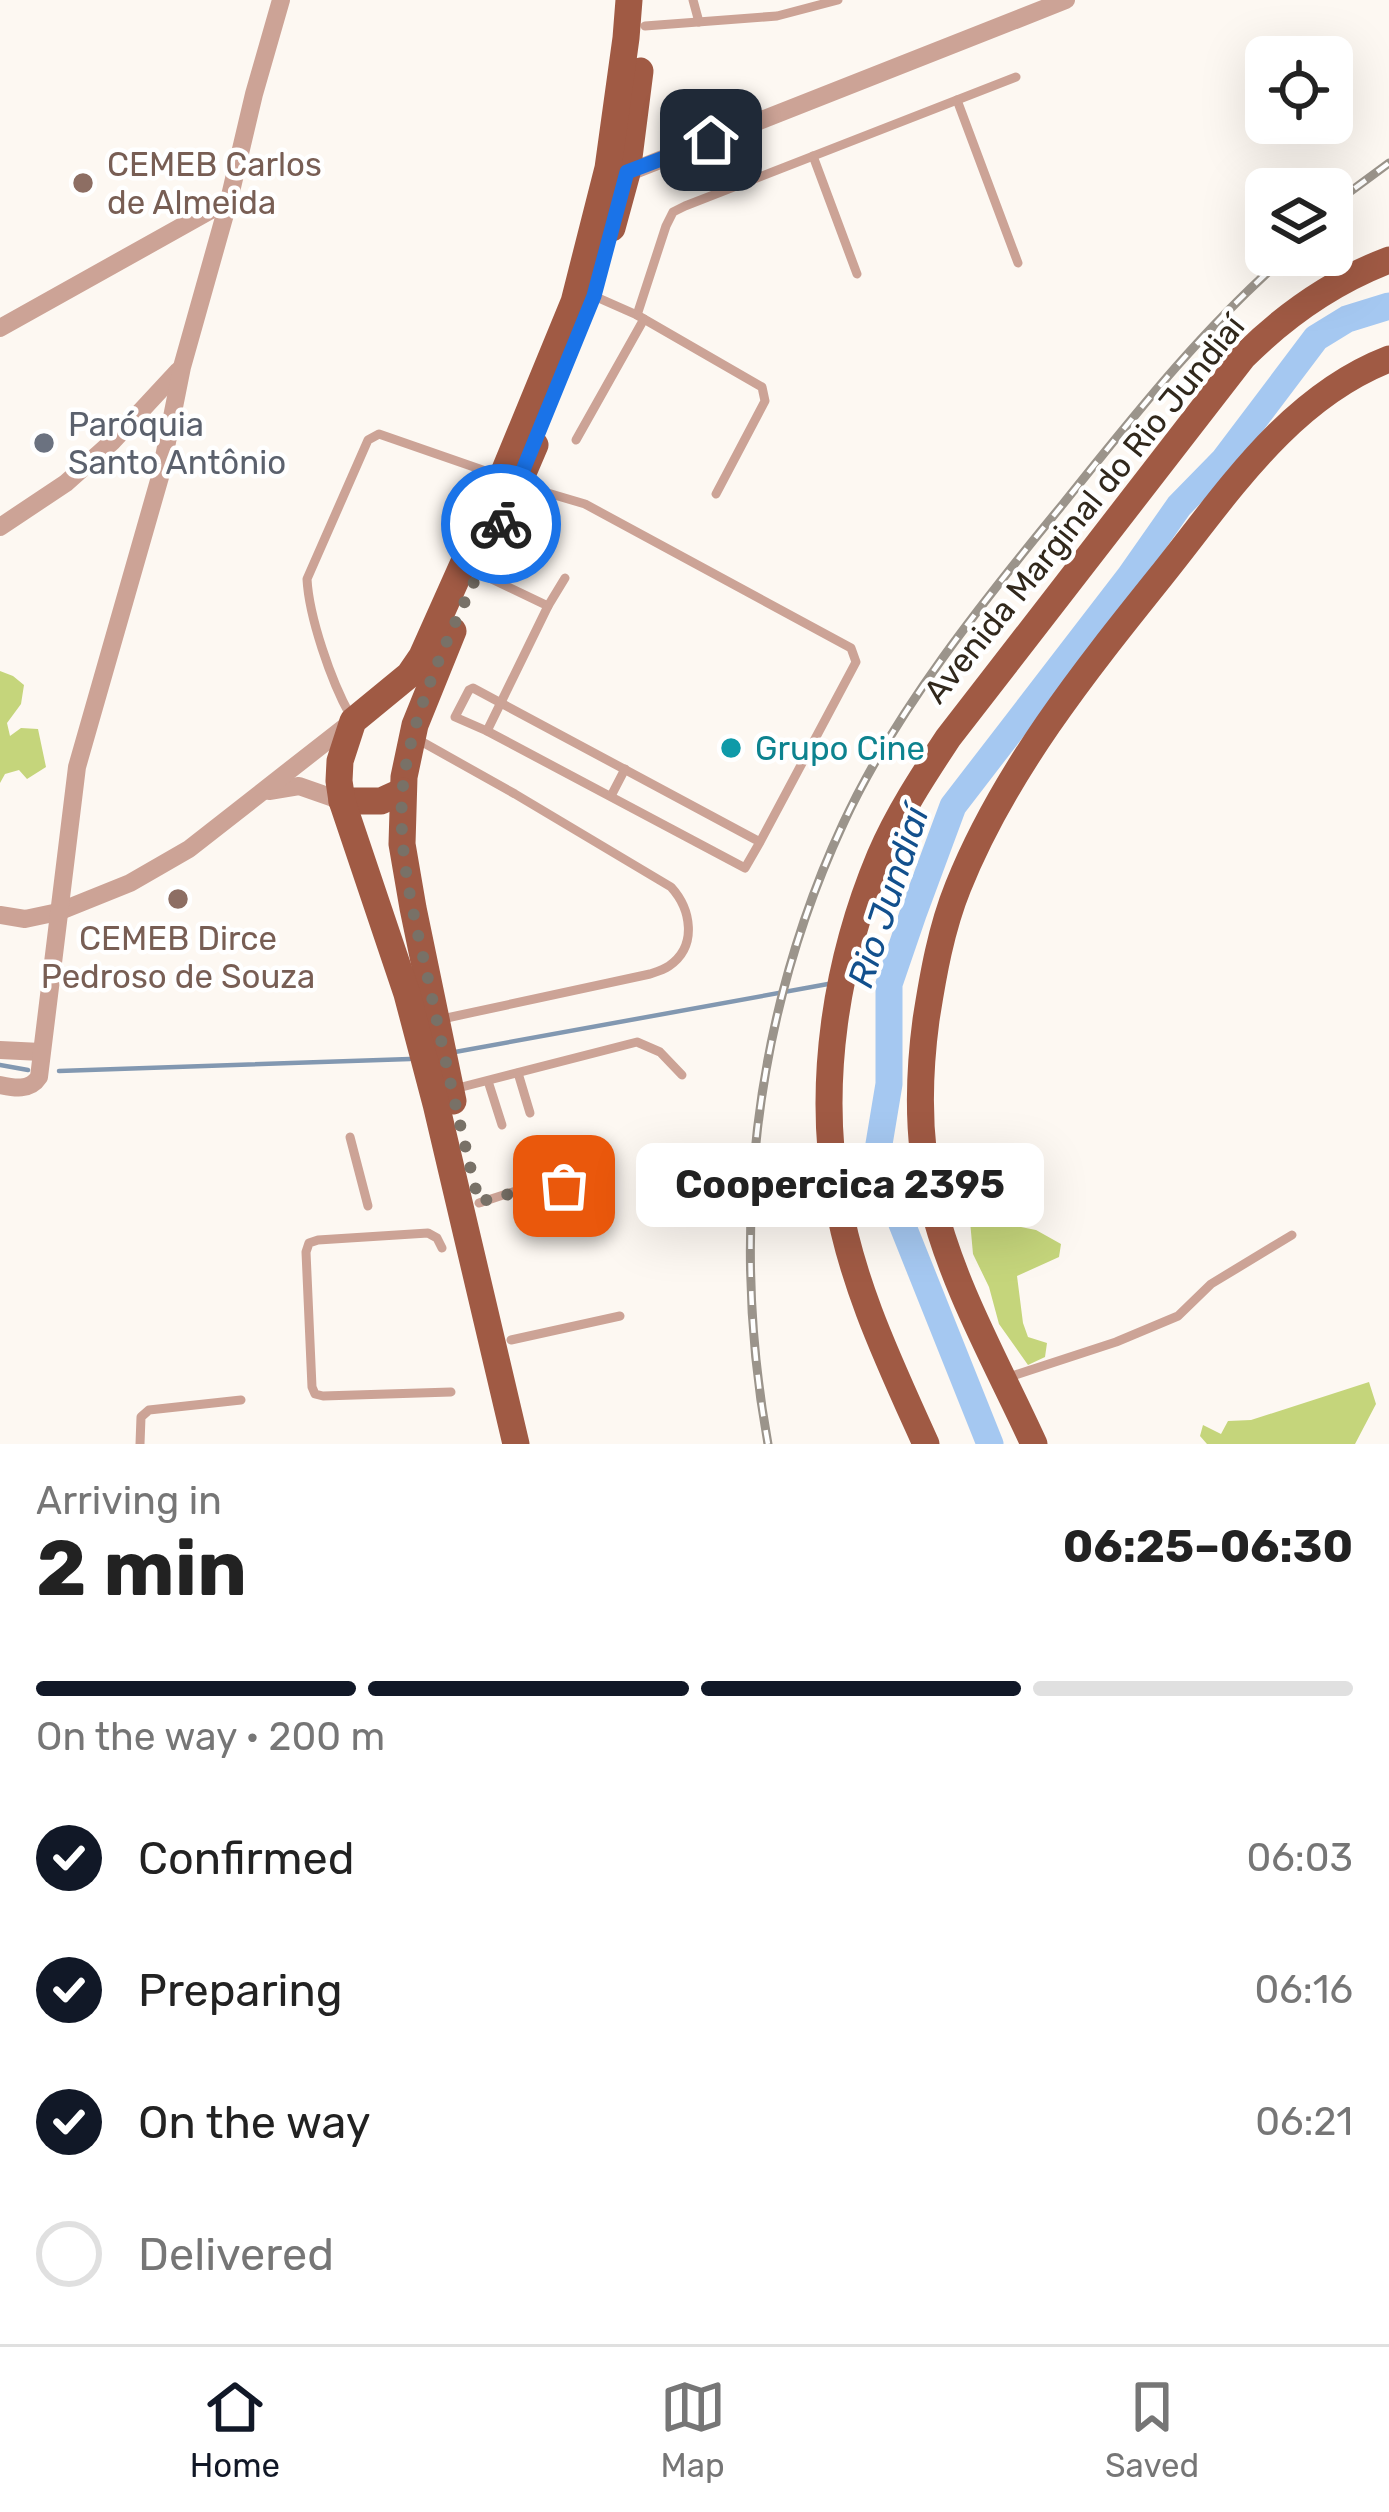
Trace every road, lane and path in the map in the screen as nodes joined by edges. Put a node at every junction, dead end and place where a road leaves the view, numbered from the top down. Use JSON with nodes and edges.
{"nodes":[{"id":1,"x":281,"y":0,"type":"edge"},
{"id":2,"x":619,"y":0,"type":"edge"},
{"id":3,"x":629,"y":0,"type":"edge"},
{"id":4,"x":693,"y":0,"type":"edge"},
{"id":5,"x":838,"y":0,"type":"edge"},
{"id":6,"x":1066,"y":0,"type":"edge"},
{"id":7,"x":801,"y":5,"type":"edge"},
{"id":8,"x":639,"y":21,"type":"edge"},
{"id":9,"x":699,"y":22,"type":"junction"},
{"id":10,"x":1016,"y":77,"type":"dead end"},
{"id":11,"x":957,"y":100,"type":"junction"},
{"id":12,"x":813,"y":156,"type":"junction"},
{"id":13,"x":617,"y":170,"type":"junction"},
{"id":14,"x":229,"y":200,"type":"junction"},
{"id":15,"x":1389,"y":240,"type":"edge"},
{"id":16,"x":1389,"y":260,"type":"edge"},
{"id":17,"x":1018,"y":263,"type":"dead end"},
{"id":18,"x":857,"y":274,"type":"dead end"},
{"id":19,"x":594,"y":296,"type":"junction"},
{"id":20,"x":640,"y":317,"type":"junction"},
{"id":21,"x":0,"y":328,"type":"edge"},
{"id":22,"x":1267,"y":332,"type":"junction"},
{"id":23,"x":1389,"y":359,"type":"edge"},
{"id":24,"x":182,"y":367,"type":"junction"},
{"id":25,"x":576,"y":440,"type":"dead end"},
{"id":26,"x":511,"y":481,"type":"junction"},
{"id":27,"x":716,"y":494,"type":"dead end"},
{"id":28,"x":0,"y":527,"type":"edge"},
{"id":29,"x":479,"y":573,"type":"junction"},
{"id":30,"x":565,"y":578,"type":"dead end"},
{"id":31,"x":548,"y":606,"type":"junction"},
{"id":32,"x":501,"y":703,"type":"junction"},
{"id":33,"x":364,"y":712,"type":"junction"},
{"id":34,"x":455,"y":717,"type":"junction"},
{"id":35,"x":416,"y":725,"type":"junction"},
{"id":36,"x":487,"y":731,"type":"junction"},
{"id":37,"x":625,"y":769,"type":"junction"},
{"id":38,"x":264,"y":791,"type":"junction"},
{"id":39,"x":403,"y":791,"type":"junction"},
{"id":40,"x":610,"y":796,"type":"junction"},
{"id":41,"x":342,"y":801,"type":"junction"},
{"id":42,"x":760,"y":842,"type":"junction"},
{"id":43,"x":58,"y":912,"type":"junction"},
{"id":44,"x":0,"y":915,"type":"edge"},
{"id":45,"x":437,"y":1020,"type":"junction"},
{"id":46,"x":0,"y":1050,"type":"edge"},
{"id":47,"x":41,"y":1052,"type":"junction"},
{"id":48,"x":518,"y":1073,"type":"junction"},
{"id":49,"x":682,"y":1075,"type":"dead end"},
{"id":50,"x":488,"y":1081,"type":"junction"},
{"id":51,"x":0,"y":1085,"type":"edge"},
{"id":52,"x":451,"y":1090,"type":"junction"},
{"id":53,"x":530,"y":1113,"type":"dead end"},
{"id":54,"x":502,"y":1125,"type":"dead end"},
{"id":55,"x":350,"y":1137,"type":"dead end"},
{"id":56,"x":516,"y":1192,"type":"junction"},
{"id":57,"x":479,"y":1202,"type":"junction"},
{"id":58,"x":368,"y":1206,"type":"dead end"},
{"id":59,"x":1292,"y":1235,"type":"dead end"},
{"id":60,"x":442,"y":1248,"type":"dead end"},
{"id":61,"x":620,"y":1316,"type":"dead end"},
{"id":62,"x":511,"y":1340,"type":"junction"},
{"id":63,"x":1004,"y":1379,"type":"junction"},
{"id":64,"x":451,"y":1392,"type":"dead end"},
{"id":65,"x":241,"y":1400,"type":"dead end"},
{"id":66,"x":140,"y":1444,"type":"edge"},
{"id":67,"x":516,"y":1444,"type":"edge"},
{"id":68,"x":534,"y":1444,"type":"edge"},
{"id":69,"x":926,"y":1444,"type":"edge"},
{"id":70,"x":1034,"y":1444,"type":"edge"}],
"edges":[{"from":1,"to":14,"type":"street"},
{"from":2,"to":8,"type":"lane"},
{"from":3,"to":8,"type":"main road"},
{"from":4,"to":9,"type":"lane"},
{"from":5,"to":7,"type":"lane"},
{"from":6,"to":13,"type":"street"},
{"from":7,"to":9,"type":"lane"},
{"from":8,"to":9,"type":"lane"},
{"from":8,"to":13,"type":"main road"},
{"from":10,"to":11,"type":"lane"},
{"from":11,"to":12,"type":"lane"},
{"from":11,"to":17,"type":"lane"},
{"from":12,"to":18,"type":"lane"},
{"from":12,"to":20,"type":"lane"},
{"from":13,"to":19,"type":"main road"},
{"from":13,"to":26,"type":"main road"},
{"from":14,"to":21,"type":"street"},
{"from":14,"to":24,"type":"street"},
{"from":15,"to":22,"type":"main road"},
{"from":16,"to":22,"type":"main road","name":"Avenida Marginal do Rio Jundiaí"},
{"from":19,"to":20,"type":"lane"},
{"from":19,"to":26,"type":"main road"},
{"from":20,"to":25,"type":"lane"},
{"from":20,"to":27,"type":"lane"},
{"from":22,"to":69,"type":"main road","name":"Avenida Marginal do Rio Jundiaí"},
{"from":23,"to":63,"type":"main road"},
{"from":24,"to":28,"type":"street"},
{"from":24,"to":43,"type":"street"},
{"from":26,"to":29,"type":"main road"},
{"from":26,"to":33,"type":"main road"},
{"from":26,"to":33,"type":"lane"},
{"from":26,"to":42,"type":"lane"},
{"from":29,"to":31,"type":"lane"},
{"from":29,"to":35,"type":"main road"},
{"from":30,"to":31,"type":"lane"},
{"from":31,"to":32,"type":"lane"},
{"from":32,"to":34,"type":"lane"},
{"from":32,"to":36,"type":"lane"},
{"from":32,"to":37,"type":"lane"},
{"from":33,"to":35,"type":"main road"},
{"from":33,"to":38,"type":"street"},
{"from":33,"to":41,"type":"main road"},
{"from":34,"to":35,"type":"lane"},
{"from":34,"to":36,"type":"lane"},
{"from":35,"to":39,"type":"main road"},
{"from":35,"to":45,"type":"lane"},
{"from":36,"to":40,"type":"lane"},
{"from":37,"to":40,"type":"lane"},
{"from":37,"to":42,"type":"lane"},
{"from":38,"to":41,"type":"street"},
{"from":38,"to":43,"type":"street"},
{"from":39,"to":41,"type":"main road"},
{"from":39,"to":45,"type":"main road"},
{"from":40,"to":42,"type":"lane"},
{"from":41,"to":67,"type":"main road"},
{"from":43,"to":44,"type":"street"},
{"from":43,"to":47,"type":"street"},
{"from":45,"to":52,"type":"main road"},
{"from":46,"to":47,"type":"street"},
{"from":47,"to":51,"type":"street"},
{"from":48,"to":49,"type":"lane"},
{"from":48,"to":50,"type":"lane"},
{"from":48,"to":53,"type":"lane"},
{"from":50,"to":52,"type":"lane"},
{"from":50,"to":54,"type":"lane"},
{"from":52,"to":57,"type":"main road"},
{"from":55,"to":58,"type":"lane"},
{"from":56,"to":56,"type":"lane"},
{"from":56,"to":57,"type":"lane"},
{"from":57,"to":62,"type":"main road"},
{"from":59,"to":63,"type":"lane"},
{"from":60,"to":64,"type":"lane"},
{"from":61,"to":62,"type":"lane"},
{"from":62,"to":68,"type":"main road"},
{"from":63,"to":70,"type":"main road"},
{"from":65,"to":66,"type":"lane"}]}
